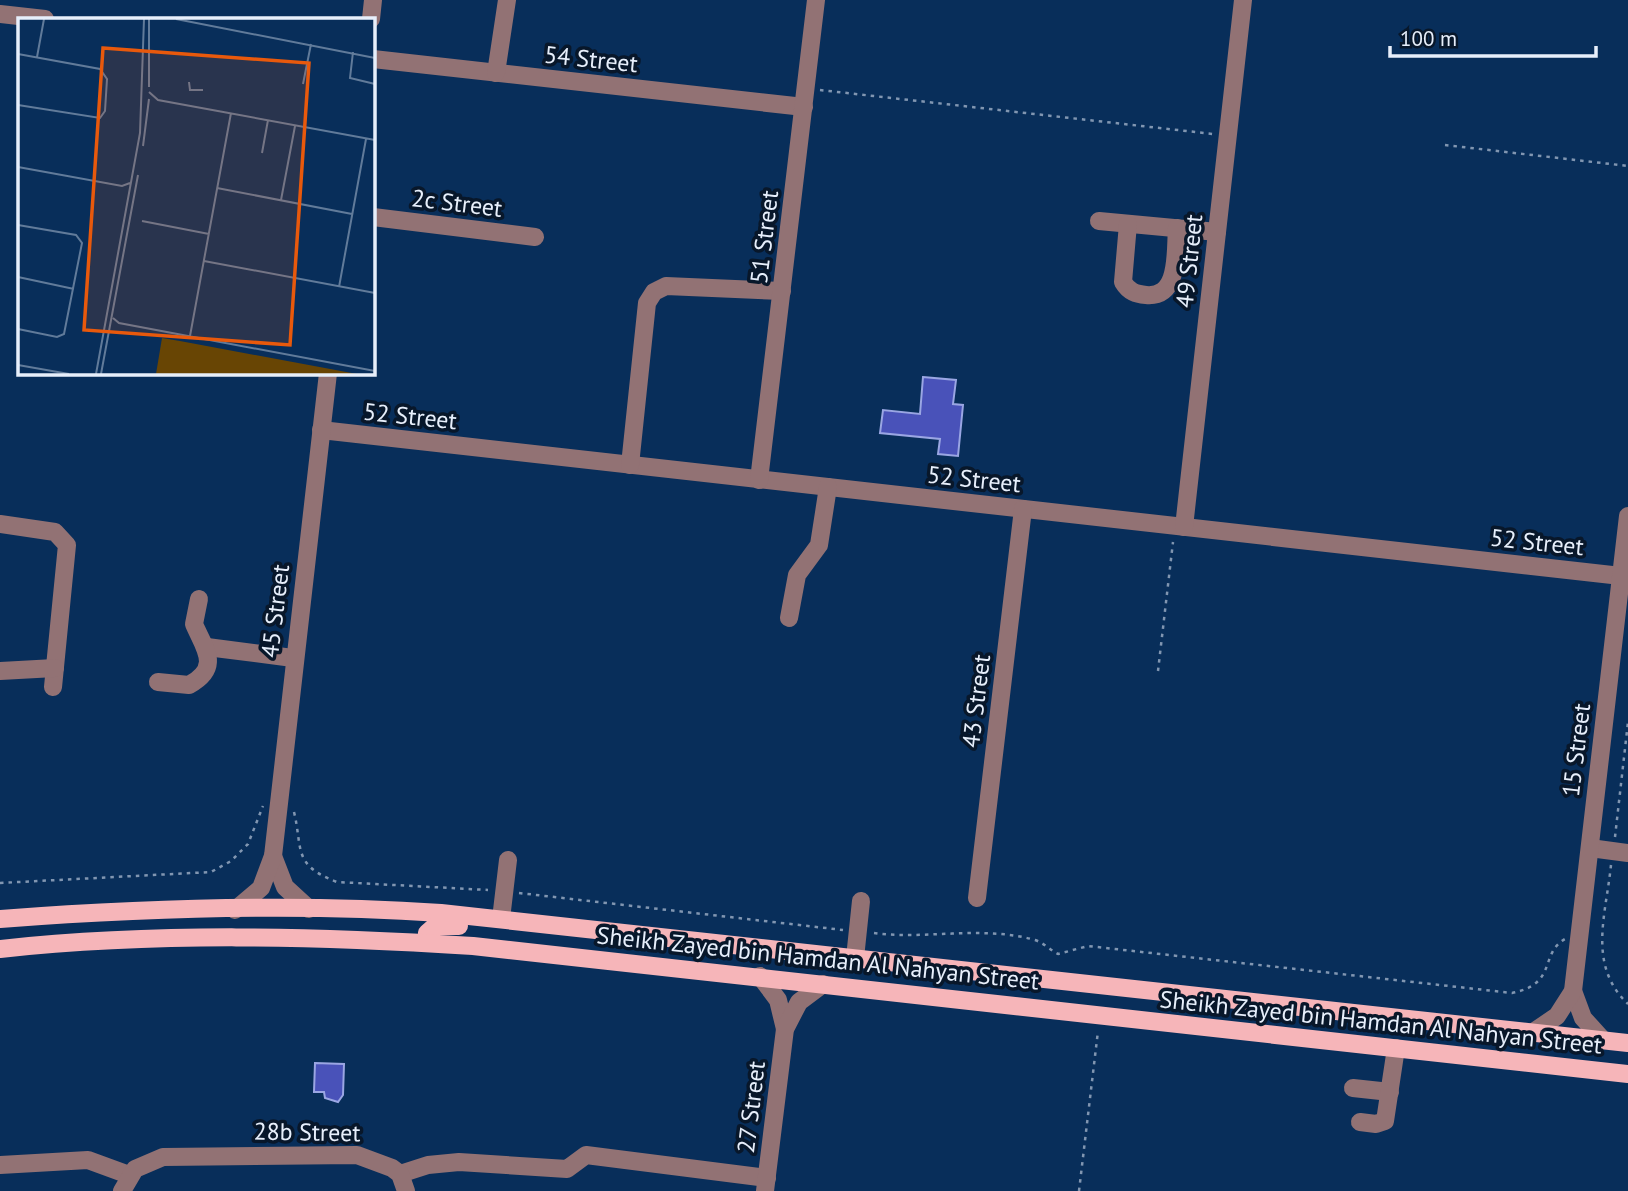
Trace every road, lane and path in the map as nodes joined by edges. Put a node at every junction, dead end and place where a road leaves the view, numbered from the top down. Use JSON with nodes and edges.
{"nodes":[{"id":1,"x":373,"y":0,"type":"edge"},
{"id":2,"x":507,"y":0,"type":"edge"},
{"id":3,"x":816,"y":0,"type":"edge"},
{"id":4,"x":1243,"y":0,"type":"edge"},
{"id":5,"x":0,"y":13,"type":"edge"},
{"id":6,"x":38,"y":18,"type":"edge"},
{"id":7,"x":371,"y":18,"type":"edge"},
{"id":8,"x":374,"y":59,"type":"edge"},
{"id":9,"x":496,"y":73,"type":"junction"},
{"id":10,"x":806,"y":88,"type":"junction"},
{"id":11,"x":804,"y":107,"type":"junction"},
{"id":12,"x":1226,"y":136,"type":"junction"},
{"id":13,"x":1445,"y":145,"type":"dead end"},
{"id":14,"x":1628,"y":166,"type":"edge"},
{"id":15,"x":374,"y":217,"type":"edge"},
{"id":16,"x":1099,"y":222,"type":"dead end"},
{"id":17,"x":1128,"y":224,"type":"junction"},
{"id":18,"x":1178,"y":228,"type":"junction"},
{"id":19,"x":1217,"y":232,"type":"junction"},
{"id":20,"x":535,"y":237,"type":"dead end"},
{"id":21,"x":782,"y":291,"type":"junction"},
{"id":22,"x":328,"y":374,"type":"edge"},
{"id":23,"x":321,"y":430,"type":"junction"},
{"id":24,"x":630,"y":465,"type":"junction"},
{"id":25,"x":759,"y":480,"type":"junction"},
{"id":26,"x":828,"y":487,"type":"junction"},
{"id":27,"x":1023,"y":509,"type":"junction"},
{"id":28,"x":1628,"y":516,"type":"edge"},
{"id":29,"x":0,"y":524,"type":"edge"},
{"id":30,"x":1179,"y":527,"type":"junction"},
{"id":31,"x":1621,"y":576,"type":"junction"},
{"id":32,"x":199,"y":599,"type":"dead end"},
{"id":33,"x":789,"y":618,"type":"dead end"},
{"id":34,"x":206,"y":647,"type":"junction"},
{"id":35,"x":293,"y":658,"type":"junction"},
{"id":36,"x":55,"y":668,"type":"junction"},
{"id":37,"x":0,"y":671,"type":"edge"},
{"id":38,"x":1158,"y":671,"type":"dead end"},
{"id":39,"x":159,"y":682,"type":"dead end"},
{"id":40,"x":52,"y":687,"type":"dead end"},
{"id":41,"x":1628,"y":722,"type":"edge"},
{"id":42,"x":279,"y":804,"type":"junction"},
{"id":43,"x":1590,"y":848,"type":"junction"},
{"id":44,"x":1620,"y":852,"type":"edge"},
{"id":45,"x":273,"y":856,"type":"junction"},
{"id":46,"x":508,"y":860,"type":"dead end"},
{"id":47,"x":0,"y":883,"type":"edge"},
{"id":48,"x":505,"y":891,"type":"junction"},
{"id":49,"x":977,"y":898,"type":"dead end"},
{"id":50,"x":861,"y":901,"type":"dead end"},
{"id":51,"x":309,"y":909,"type":"junction"},
{"id":52,"x":235,"y":910,"type":"junction"},
{"id":53,"x":397,"y":910,"type":"junction"},
{"id":54,"x":0,"y":919,"type":"edge"},
{"id":55,"x":502,"y":919,"type":"junction"},
{"id":56,"x":536,"y":924,"type":"junction"},
{"id":57,"x":858,"y":931,"type":"junction"},
{"id":58,"x":295,"y":936,"type":"junction"},
{"id":59,"x":1579,"y":938,"type":"junction"},
{"id":60,"x":1602,"y":942,"type":"junction"},
{"id":61,"x":426,"y":943,"type":"junction"},
{"id":62,"x":0,"y":949,"type":"edge"},
{"id":63,"x":855,"y":958,"type":"junction"},
{"id":64,"x":760,"y":976,"type":"junction"},
{"id":65,"x":823,"y":984,"type":"junction"},
{"id":66,"x":1573,"y":991,"type":"junction"},
{"id":67,"x":1628,"y":1004,"type":"edge"},
{"id":68,"x":1100,"y":1015,"type":"junction"},
{"id":69,"x":785,"y":1029,"type":"junction"},
{"id":70,"x":1532,"y":1033,"type":"junction"},
{"id":71,"x":1603,"y":1040,"type":"junction"},
{"id":72,"x":1628,"y":1043,"type":"edge"},
{"id":73,"x":1396,"y":1048,"type":"junction"},
{"id":74,"x":1628,"y":1074,"type":"edge"},
{"id":75,"x":1353,"y":1088,"type":"dead end"},
{"id":76,"x":1390,"y":1092,"type":"junction"},
{"id":77,"x":1360,"y":1122,"type":"dead end"},
{"id":78,"x":0,"y":1165,"type":"edge"},
{"id":79,"x":126,"y":1183,"type":"edge"},
{"id":80,"x":403,"y":1183,"type":"edge"},
{"id":81,"x":766,"y":1184,"type":"edge"},
{"id":82,"x":1079,"y":1191,"type":"edge"}],
"edges":[{"from":1,"to":7,"type":"street"},
{"from":2,"to":9,"type":"street"},
{"from":3,"to":10,"type":"street","name":"51 Street"},
{"from":4,"to":12,"type":"street","name":"49 Street"},
{"from":5,"to":6,"type":"street"},
{"from":8,"to":9,"type":"street","name":"54 Street"},
{"from":9,"to":11,"type":"street","name":"54 Street"},
{"from":10,"to":11,"type":"street","name":"51 Street"},
{"from":10,"to":12,"type":"path"},
{"from":11,"to":21,"type":"street","name":"51 Street"},
{"from":12,"to":19,"type":"street","name":"49 Street"},
{"from":13,"to":14,"type":"path"},
{"from":15,"to":20,"type":"street","name":"2c Street"},
{"from":16,"to":17,"type":"street"},
{"from":17,"to":18,"type":"street"},
{"from":17,"to":18,"type":"street"},
{"from":18,"to":19,"type":"street"},
{"from":19,"to":30,"type":"street","name":"49 Street"},
{"from":21,"to":24,"type":"street"},
{"from":21,"to":25,"type":"street","name":"51 Street"},
{"from":22,"to":23,"type":"street","name":"45 Street"},
{"from":23,"to":24,"type":"street","name":"52 Street"},
{"from":23,"to":35,"type":"street","name":"45 Street"},
{"from":24,"to":25,"type":"street","name":"52 Street"},
{"from":25,"to":26,"type":"street","name":"52 Street"},
{"from":26,"to":27,"type":"street","name":"52 Street"},
{"from":26,"to":33,"type":"street"},
{"from":27,"to":30,"type":"street","name":"52 Street"},
{"from":27,"to":49,"type":"street","name":"43 Street"},
{"from":28,"to":31,"type":"street","name":"15 Street"},
{"from":29,"to":36,"type":"street"},
{"from":30,"to":31,"type":"street","name":"52 Street"},
{"from":30,"to":38,"type":"path"},
{"from":31,"to":43,"type":"street","name":"15 Street"},
{"from":32,"to":34,"type":"street"},
{"from":34,"to":35,"type":"street"},
{"from":34,"to":39,"type":"street"},
{"from":35,"to":42,"type":"street","name":"45 Street"},
{"from":36,"to":37,"type":"street"},
{"from":36,"to":40,"type":"street"},
{"from":41,"to":44,"type":"path"},
{"from":42,"to":45,"type":"street","name":"45 Street"},
{"from":42,"to":47,"type":"path"},
{"from":42,"to":48,"type":"path"},
{"from":43,"to":44,"type":"street"},
{"from":43,"to":59,"type":"street","name":"15 Street"},
{"from":44,"to":60,"type":"path"},
{"from":45,"to":51,"type":"street","name":"45 Street"},
{"from":45,"to":52,"type":"street","name":"45 Street"},
{"from":46,"to":48,"type":"street"},
{"from":48,"to":55,"type":"street"},
{"from":48,"to":57,"type":"path"},
{"from":50,"to":57,"type":"street"},
{"from":51,"to":52,"type":"main road","name":"Sheikh Zayed bin Hamdan Al Nahyan Street"},
{"from":51,"to":53,"type":"main road","name":"Sheikh Zayed bin Hamdan Al Nahyan Street"},
{"from":52,"to":54,"type":"main road","name":"Sheikh Zayed bin Hamdan Al Nahyan Street"},
{"from":53,"to":55,"type":"main road","name":"Sheikh Zayed bin Hamdan Al Nahyan Street"},
{"from":53,"to":58,"type":"main road"},
{"from":55,"to":56,"type":"main road","name":"Sheikh Zayed bin Hamdan Al Nahyan Street"},
{"from":56,"to":61,"type":"main road"},
{"from":56,"to":63,"type":"main road","name":"Sheikh Zayed bin Hamdan Al Nahyan Street"},
{"from":57,"to":59,"type":"path"},
{"from":57,"to":63,"type":"street"},
{"from":58,"to":61,"type":"main road","name":"Sheikh Zayed bin Hamdan Al Nahyan Street"},
{"from":58,"to":62,"type":"main road","name":"Sheikh Zayed bin Hamdan Al Nahyan Street"},
{"from":59,"to":60,"type":"path"},
{"from":59,"to":66,"type":"street","name":"15 Street"},
{"from":60,"to":67,"type":"path"},
{"from":61,"to":64,"type":"main road","name":"Sheikh Zayed bin Hamdan Al Nahyan Street"},
{"from":63,"to":70,"type":"main road","name":"Sheikh Zayed bin Hamdan Al Nahyan Street"},
{"from":64,"to":65,"type":"main road","name":"Sheikh Zayed bin Hamdan Al Nahyan Street"},
{"from":64,"to":69,"type":"street","name":"27 Street"},
{"from":65,"to":68,"type":"main road","name":"Sheikh Zayed bin Hamdan Al Nahyan Street"},
{"from":65,"to":69,"type":"street","name":"27 Street"},
{"from":66,"to":70,"type":"street","name":"15 Street"},
{"from":66,"to":71,"type":"street"},
{"from":68,"to":73,"type":"main road","name":"Sheikh Zayed bin Hamdan Al Nahyan Street"},
{"from":68,"to":82,"type":"path"},
{"from":69,"to":81,"type":"street","name":"27 Street"},
{"from":70,"to":71,"type":"main road","name":"Sheikh Zayed bin Hamdan Al Nahyan Street"},
{"from":71,"to":72,"type":"main road","name":"Sheikh Zayed bin Hamdan Al Nahyan Street"},
{"from":73,"to":74,"type":"main road","name":"Sheikh Zayed bin Hamdan Al Nahyan Street"},
{"from":73,"to":76,"type":"street"},
{"from":75,"to":76,"type":"street"},
{"from":76,"to":77,"type":"street"},
{"from":78,"to":79,"type":"street"},
{"from":79,"to":80,"type":"street","name":"28b Street"},
{"from":80,"to":81,"type":"street","name":"28b Street"}]}
